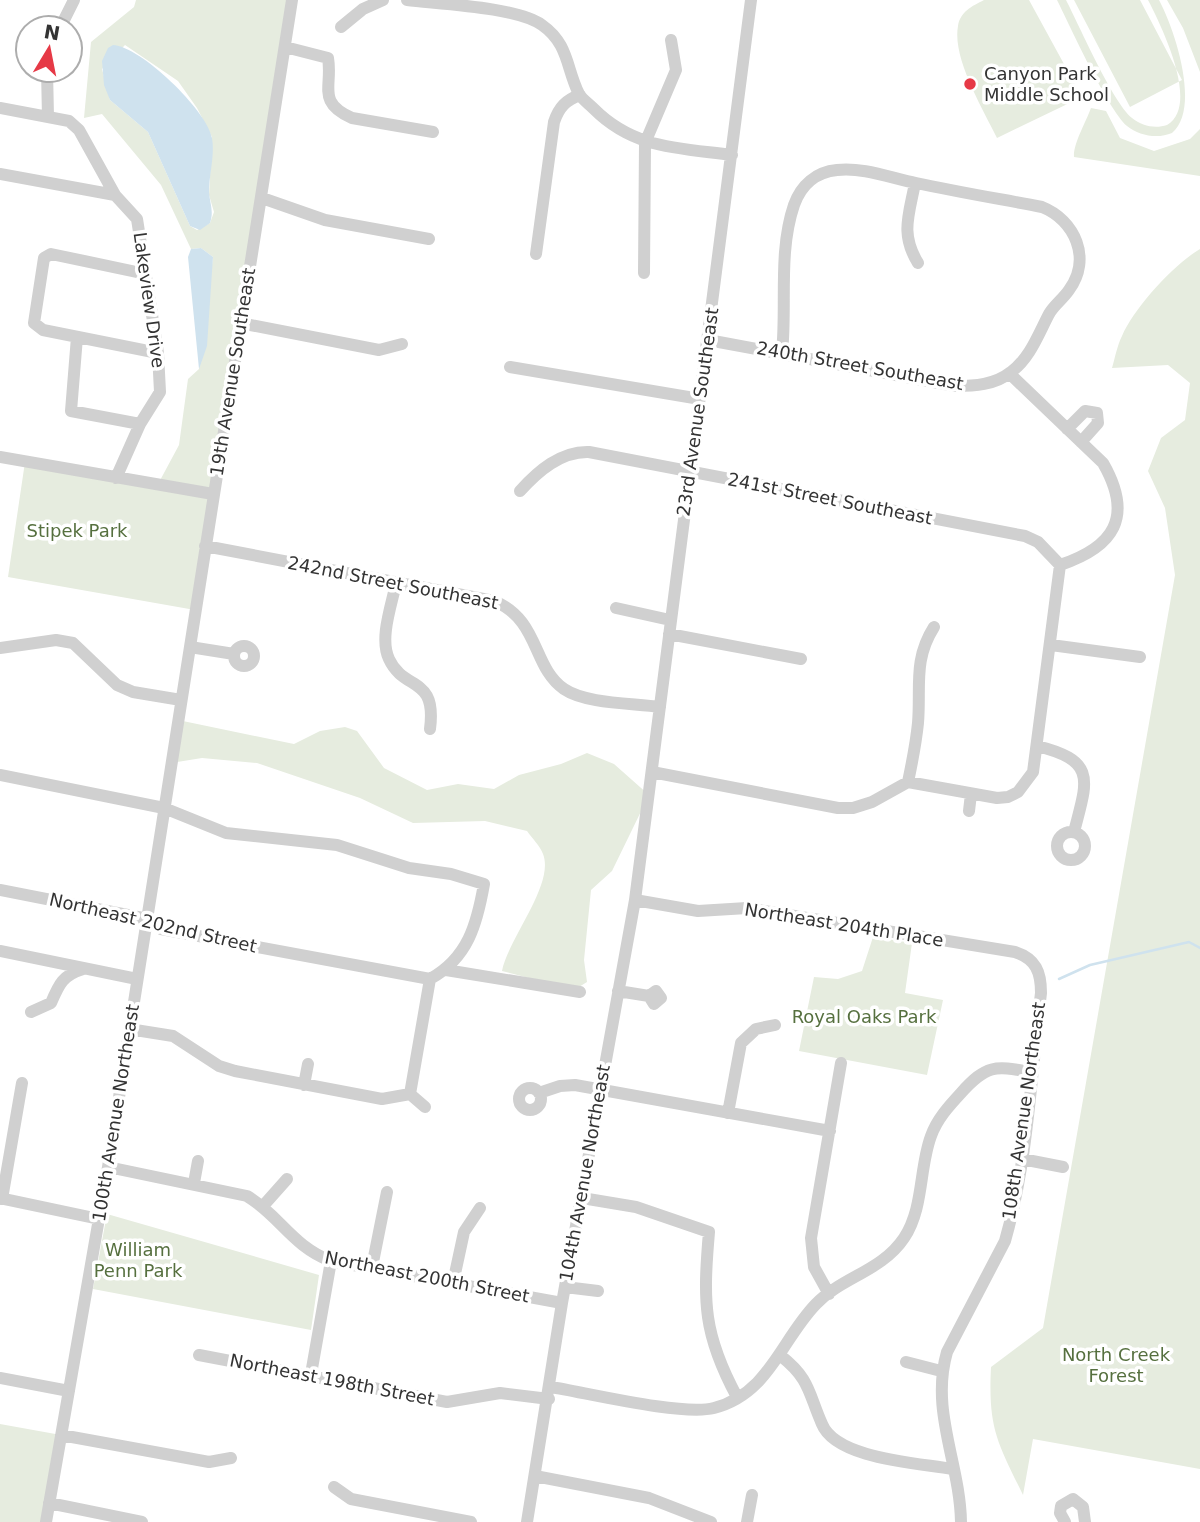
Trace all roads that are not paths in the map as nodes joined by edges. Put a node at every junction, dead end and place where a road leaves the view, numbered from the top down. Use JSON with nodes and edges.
{"nodes":[{"id":1,"x":292,"y":0,"type":"edge"},
{"id":2,"x":383,"y":0,"type":"edge"},
{"id":3,"x":407,"y":0,"type":"edge"},
{"id":4,"x":751,"y":0,"type":"edge"},
{"id":5,"x":341,"y":27,"type":"dead end"},
{"id":6,"x":671,"y":40,"type":"dead end"},
{"id":7,"x":285,"y":47,"type":"junction"},
{"id":8,"x":47,"y":84,"type":"edge"},
{"id":9,"x":580,"y":95,"type":"junction"},
{"id":10,"x":0,"y":108,"type":"edge"},
{"id":11,"x":48,"y":117,"type":"junction"},
{"id":12,"x":433,"y":132,"type":"dead end"},
{"id":13,"x":645,"y":143,"type":"junction"},
{"id":14,"x":732,"y":155,"type":"junction"},
{"id":15,"x":0,"y":174,"type":"edge"},
{"id":16,"x":915,"y":183,"type":"junction"},
{"id":17,"x":115,"y":195,"type":"junction"},
{"id":18,"x":262,"y":198,"type":"junction"},
{"id":19,"x":429,"y":239,"type":"dead end"},
{"id":20,"x":536,"y":254,"type":"dead end"},
{"id":21,"x":918,"y":263,"type":"dead end"},
{"id":22,"x":644,"y":273,"type":"dead end"},
{"id":23,"x":146,"y":274,"type":"junction"},
{"id":24,"x":240,"y":323,"type":"junction"},
{"id":25,"x":77,"y":337,"type":"junction"},
{"id":26,"x":708,"y":341,"type":"junction"},
{"id":27,"x":402,"y":344,"type":"dead end"},
{"id":28,"x":158,"y":353,"type":"junction"},
{"id":29,"x":782,"y":353,"type":"junction"},
{"id":30,"x":510,"y":367,"type":"dead end"},
{"id":31,"x":1010,"y":374,"type":"junction"},
{"id":32,"x":700,"y":399,"type":"junction"},
{"id":33,"x":141,"y":424,"type":"junction"},
{"id":34,"x":1067,"y":429,"type":"junction"},
{"id":35,"x":1081,"y":442,"type":"junction"},
{"id":36,"x":0,"y":457,"type":"edge"},
{"id":37,"x":689,"y":472,"type":"junction"},
{"id":38,"x":116,"y":478,"type":"junction"},
{"id":39,"x":520,"y":491,"type":"dead end"},
{"id":40,"x":213,"y":494,"type":"junction"},
{"id":41,"x":205,"y":546,"type":"junction"},
{"id":42,"x":1060,"y":565,"type":"junction"},
{"id":43,"x":396,"y":583,"type":"junction"},
{"id":44,"x":616,"y":608,"type":"dead end"},
{"id":45,"x":670,"y":620,"type":"junction"},
{"id":46,"x":934,"y":627,"type":"dead end"},
{"id":47,"x":669,"y":634,"type":"junction"},
{"id":48,"x":1051,"y":645,"type":"junction"},
{"id":49,"x":190,"y":647,"type":"junction"},
{"id":50,"x":0,"y":648,"type":"edge"},
{"id":51,"x":234,"y":654,"type":"dead end"},
{"id":52,"x":1140,"y":657,"type":"dead end"},
{"id":53,"x":801,"y":659,"type":"dead end"},
{"id":54,"x":181,"y":700,"type":"junction"},
{"id":55,"x":660,"y":708,"type":"junction"},
{"id":56,"x":430,"y":729,"type":"dead end"},
{"id":57,"x":174,"y":745,"type":"joint"},
{"id":58,"x":1037,"y":746,"type":"junction"},
{"id":59,"x":652,"y":772,"type":"junction"},
{"id":60,"x":0,"y":775,"type":"edge"},
{"id":61,"x":908,"y":782,"type":"junction"},
{"id":62,"x":971,"y":794,"type":"junction"},
{"id":63,"x":164,"y":808,"type":"junction"},
{"id":64,"x":970,"y":811,"type":"dead end"},
{"id":65,"x":645,"y":825,"type":"joint"},
{"id":66,"x":1074,"y":832,"type":"dead end"},
{"id":67,"x":0,"y":890,"type":"edge"},
{"id":68,"x":635,"y":900,"type":"junction"},
{"id":69,"x":148,"y":919,"type":"junction"},
{"id":70,"x":0,"y":951,"type":"edge"},
{"id":71,"x":84,"y":969,"type":"junction"},
{"id":72,"x":446,"y":970,"type":"junction"},
{"id":73,"x":1041,"y":977,"type":"joint"},
{"id":74,"x":137,"y":979,"type":"junction"},
{"id":75,"x":430,"y":979,"type":"junction"},
{"id":76,"x":618,"y":991,"type":"junction"},
{"id":77,"x":580,"y":992,"type":"dead end"},
{"id":78,"x":649,"y":996,"type":"dead end"},
{"id":79,"x":31,"y":1012,"type":"dead end"},
{"id":80,"x":775,"y":1025,"type":"dead end"},
{"id":81,"x":129,"y":1029,"type":"junction"},
{"id":82,"x":308,"y":1063,"type":"dead end"},
{"id":83,"x":841,"y":1063,"type":"dead end"},
{"id":84,"x":1031,"y":1072,"type":"junction"},
{"id":85,"x":22,"y":1083,"type":"dead end"},
{"id":86,"x":304,"y":1085,"type":"junction"},
{"id":87,"x":600,"y":1090,"type":"junction"},
{"id":88,"x":539,"y":1093,"type":"dead end"},
{"id":89,"x":410,"y":1094,"type":"junction"},
{"id":90,"x":425,"y":1107,"type":"dead end"},
{"id":91,"x":728,"y":1113,"type":"junction"},
{"id":92,"x":831,"y":1131,"type":"junction"},
{"id":93,"x":1022,"y":1159,"type":"junction"},
{"id":94,"x":198,"y":1161,"type":"dead end"},
{"id":95,"x":108,"y":1167,"type":"junction"},
{"id":96,"x":1063,"y":1167,"type":"dead end"},
{"id":97,"x":287,"y":1179,"type":"dead end"},
{"id":98,"x":194,"y":1183,"type":"junction"},
{"id":99,"x":387,"y":1192,"type":"dead end"},
{"id":100,"x":582,"y":1198,"type":"junction"},
{"id":101,"x":1,"y":1199,"type":"edge"},
{"id":102,"x":263,"y":1206,"type":"junction"},
{"id":103,"x":480,"y":1208,"type":"dead end"},
{"id":104,"x":99,"y":1219,"type":"junction"},
{"id":105,"x":331,"y":1261,"type":"junction"},
{"id":106,"x":372,"y":1267,"type":"junction"},
{"id":107,"x":453,"y":1283,"type":"junction"},
{"id":108,"x":565,"y":1287,"type":"junction"},
{"id":109,"x":598,"y":1291,"type":"dead end"},
{"id":110,"x":829,"y":1294,"type":"junction"},
{"id":111,"x":562,"y":1303,"type":"junction"},
{"id":112,"x":199,"y":1355,"type":"dead end"},
{"id":113,"x":781,"y":1356,"type":"junction"},
{"id":114,"x":906,"y":1363,"type":"dead end"},
{"id":115,"x":941,"y":1371,"type":"junction"},
{"id":116,"x":311,"y":1374,"type":"junction"},
{"id":117,"x":0,"y":1378,"type":"edge"},
{"id":118,"x":69,"y":1391,"type":"junction"},
{"id":119,"x":550,"y":1393,"type":"junction"},
{"id":120,"x":737,"y":1397,"type":"junction"},
{"id":121,"x":61,"y":1435,"type":"junction"},
{"id":122,"x":231,"y":1458,"type":"dead end"},
{"id":123,"x":952,"y":1469,"type":"junction"},
{"id":124,"x":535,"y":1476,"type":"junction"},
{"id":125,"x":334,"y":1487,"type":"dead end"},
{"id":126,"x":752,"y":1495,"type":"dead end"},
{"id":127,"x":49,"y":1503,"type":"junction"},
{"id":128,"x":46,"y":1522,"type":"edge"},
{"id":129,"x":142,"y":1522,"type":"edge"},
{"id":130,"x":471,"y":1522,"type":"edge"},
{"id":131,"x":527,"y":1522,"type":"edge"},
{"id":132,"x":711,"y":1522,"type":"edge"},
{"id":133,"x":747,"y":1522,"type":"edge"},
{"id":134,"x":961,"y":1522,"type":"edge"},
{"id":135,"x":1065,"y":1522,"type":"edge"},
{"id":136,"x":1085,"y":1522,"type":"edge"}],
"edges":[{"from":1,"to":7,"type":"street","name":"19th Avenue Southeast"},
{"from":2,"to":5,"type":"street"},
{"from":3,"to":9,"type":"street"},
{"from":4,"to":14,"type":"street","name":"23rd Avenue Southeast"},
{"from":6,"to":13,"type":"street"},
{"from":7,"to":12,"type":"street"},
{"from":7,"to":18,"type":"street","name":"19th Avenue Southeast"},
{"from":8,"to":11,"type":"street"},
{"from":9,"to":13,"type":"street"},
{"from":9,"to":20,"type":"street"},
{"from":10,"to":11,"type":"street"},
{"from":11,"to":17,"type":"street","name":"Lakeview Drive"},
{"from":13,"to":14,"type":"street"},
{"from":13,"to":22,"type":"street"},
{"from":14,"to":26,"type":"street","name":"23rd Avenue Southeast"},
{"from":15,"to":17,"type":"street"},
{"from":16,"to":21,"type":"street"},
{"from":16,"to":29,"type":"street"},
{"from":16,"to":31,"type":"street"},
{"from":17,"to":23,"type":"street","name":"Lakeview Drive"},
{"from":18,"to":19,"type":"street"},
{"from":18,"to":24,"type":"street","name":"19th Avenue Southeast"},
{"from":23,"to":25,"type":"street"},
{"from":23,"to":28,"type":"street","name":"Lakeview Drive"},
{"from":24,"to":27,"type":"street"},
{"from":24,"to":40,"type":"street","name":"19th Avenue Southeast"},
{"from":25,"to":28,"type":"street"},
{"from":25,"to":33,"type":"street"},
{"from":26,"to":29,"type":"street","name":"240th Street Southeast"},
{"from":26,"to":32,"type":"street","name":"23rd Avenue Southeast"},
{"from":28,"to":33,"type":"street","name":"Lakeview Drive"},
{"from":29,"to":31,"type":"street","name":"240th Street Southeast"},
{"from":30,"to":32,"type":"street"},
{"from":31,"to":34,"type":"street"},
{"from":32,"to":37,"type":"street","name":"23rd Avenue Southeast"},
{"from":33,"to":38,"type":"street","name":"Lakeview Drive"},
{"from":34,"to":35,"type":"street"},
{"from":34,"to":35,"type":"street"},
{"from":35,"to":42,"type":"street"},
{"from":36,"to":38,"type":"street"},
{"from":37,"to":39,"type":"street","name":"241st Street Southeast"},
{"from":37,"to":42,"type":"street","name":"241st Street Southeast"},
{"from":37,"to":45,"type":"street","name":"23rd Avenue Southeast"},
{"from":38,"to":40,"type":"street"},
{"from":40,"to":41,"type":"street","name":"19th Avenue Southeast"},
{"from":41,"to":43,"type":"street","name":"242nd Street Southeast"},
{"from":41,"to":49,"type":"street","name":"19th Avenue Southeast"},
{"from":42,"to":48,"type":"street"},
{"from":43,"to":55,"type":"street","name":"242nd Street Southeast"},
{"from":43,"to":56,"type":"street"},
{"from":44,"to":45,"type":"street"},
{"from":45,"to":47,"type":"street","name":"23rd Avenue Southeast"},
{"from":46,"to":61,"type":"street"},
{"from":47,"to":53,"type":"street"},
{"from":47,"to":55,"type":"street","name":"23rd Avenue Southeast"},
{"from":48,"to":52,"type":"street"},
{"from":48,"to":58,"type":"street"},
{"from":49,"to":51,"type":"street"},
{"from":49,"to":54,"type":"street","name":"19th Avenue Southeast"},
{"from":50,"to":54,"type":"street"},
{"from":54,"to":57,"type":"street","name":"19th Avenue Southeast"},
{"from":55,"to":59,"type":"street","name":"23rd Avenue Southeast"},
{"from":57,"to":63,"type":"street","name":"100th Avenue Northeast"},
{"from":58,"to":62,"type":"street"},
{"from":58,"to":66,"type":"street"},
{"from":59,"to":61,"type":"street"},
{"from":59,"to":65,"type":"street","name":"23rd Avenue Southeast"},
{"from":60,"to":63,"type":"street"},
{"from":61,"to":62,"type":"street"},
{"from":62,"to":64,"type":"street"},
{"from":63,"to":69,"type":"street","name":"100th Avenue Northeast"},
{"from":63,"to":72,"type":"street"},
{"from":65,"to":68,"type":"street","name":"104th Avenue Northeast"},
{"from":67,"to":69,"type":"street","name":"Northeast 202nd Street"},
{"from":68,"to":73,"type":"street","name":"Northeast 204th Place"},
{"from":68,"to":76,"type":"street","name":"104th Avenue Northeast"},
{"from":69,"to":74,"type":"street","name":"100th Avenue Northeast"},
{"from":69,"to":75,"type":"street","name":"Northeast 202nd Street"},
{"from":70,"to":71,"type":"street"},
{"from":71,"to":74,"type":"street"},
{"from":71,"to":79,"type":"street"},
{"from":72,"to":75,"type":"street"},
{"from":72,"to":77,"type":"street"},
{"from":73,"to":84,"type":"street","name":"108th Avenue Northeast"},
{"from":74,"to":81,"type":"street","name":"100th Avenue Northeast"},
{"from":75,"to":89,"type":"street"},
{"from":76,"to":78,"type":"street"},
{"from":76,"to":87,"type":"street","name":"104th Avenue Northeast"},
{"from":80,"to":91,"type":"street"},
{"from":81,"to":86,"type":"street"},
{"from":81,"to":95,"type":"street","name":"100th Avenue Northeast"},
{"from":82,"to":86,"type":"street"},
{"from":83,"to":92,"type":"street"},
{"from":84,"to":93,"type":"street","name":"108th Avenue Northeast"},
{"from":84,"to":110,"type":"street","name":"Northeast 198th Street"},
{"from":85,"to":101,"type":"street"},
{"from":86,"to":89,"type":"street"},
{"from":87,"to":88,"type":"street"},
{"from":87,"to":91,"type":"street"},
{"from":87,"to":100,"type":"street","name":"104th Avenue Northeast"},
{"from":89,"to":90,"type":"street"},
{"from":91,"to":92,"type":"street"},
{"from":92,"to":110,"type":"street"},
{"from":93,"to":96,"type":"street"},
{"from":93,"to":115,"type":"street","name":"108th Avenue Northeast"},
{"from":94,"to":98,"type":"street"},
{"from":95,"to":98,"type":"street","name":"Northeast 200th Street"},
{"from":95,"to":104,"type":"street","name":"100th Avenue Northeast"},
{"from":97,"to":102,"type":"street"},
{"from":98,"to":102,"type":"street","name":"Northeast 200th Street"},
{"from":99,"to":106,"type":"street"},
{"from":100,"to":108,"type":"street","name":"104th Avenue Northeast"},
{"from":100,"to":120,"type":"street"},
{"from":101,"to":104,"type":"street"},
{"from":102,"to":105,"type":"street","name":"Northeast 200th Street"},
{"from":103,"to":107,"type":"street"},
{"from":104,"to":118,"type":"street","name":"100th Avenue Northeast"},
{"from":105,"to":106,"type":"street","name":"Northeast 200th Street"},
{"from":105,"to":116,"type":"street"},
{"from":106,"to":107,"type":"street","name":"Northeast 200th Street"},
{"from":107,"to":111,"type":"street","name":"Northeast 200th Street"},
{"from":108,"to":109,"type":"street"},
{"from":108,"to":111,"type":"street","name":"104th Avenue Northeast"},
{"from":110,"to":113,"type":"street","name":"Northeast 198th Street"},
{"from":111,"to":119,"type":"street","name":"104th Avenue Northeast"},
{"from":112,"to":116,"type":"street","name":"Northeast 198th Street"},
{"from":113,"to":120,"type":"street","name":"Northeast 198th Street"},
{"from":113,"to":123,"type":"street"},
{"from":114,"to":115,"type":"street"},
{"from":115,"to":123,"type":"street","name":"108th Avenue Northeast"},
{"from":116,"to":119,"type":"street","name":"Northeast 198th Street"},
{"from":117,"to":118,"type":"street"},
{"from":118,"to":121,"type":"street","name":"100th Avenue Northeast"},
{"from":119,"to":120,"type":"street","name":"Northeast 198th Street"},
{"from":119,"to":124,"type":"street","name":"104th Avenue Northeast"},
{"from":121,"to":122,"type":"street"},
{"from":121,"to":127,"type":"street","name":"100th Avenue Northeast"},
{"from":123,"to":134,"type":"street","name":"108th Avenue Northeast"},
{"from":124,"to":131,"type":"street","name":"104th Avenue Northeast"},
{"from":124,"to":132,"type":"street"},
{"from":125,"to":130,"type":"street"},
{"from":126,"to":133,"type":"street"},
{"from":127,"to":128,"type":"street","name":"100th Avenue Northeast"},
{"from":127,"to":129,"type":"street"},
{"from":135,"to":136,"type":"street"}]}
